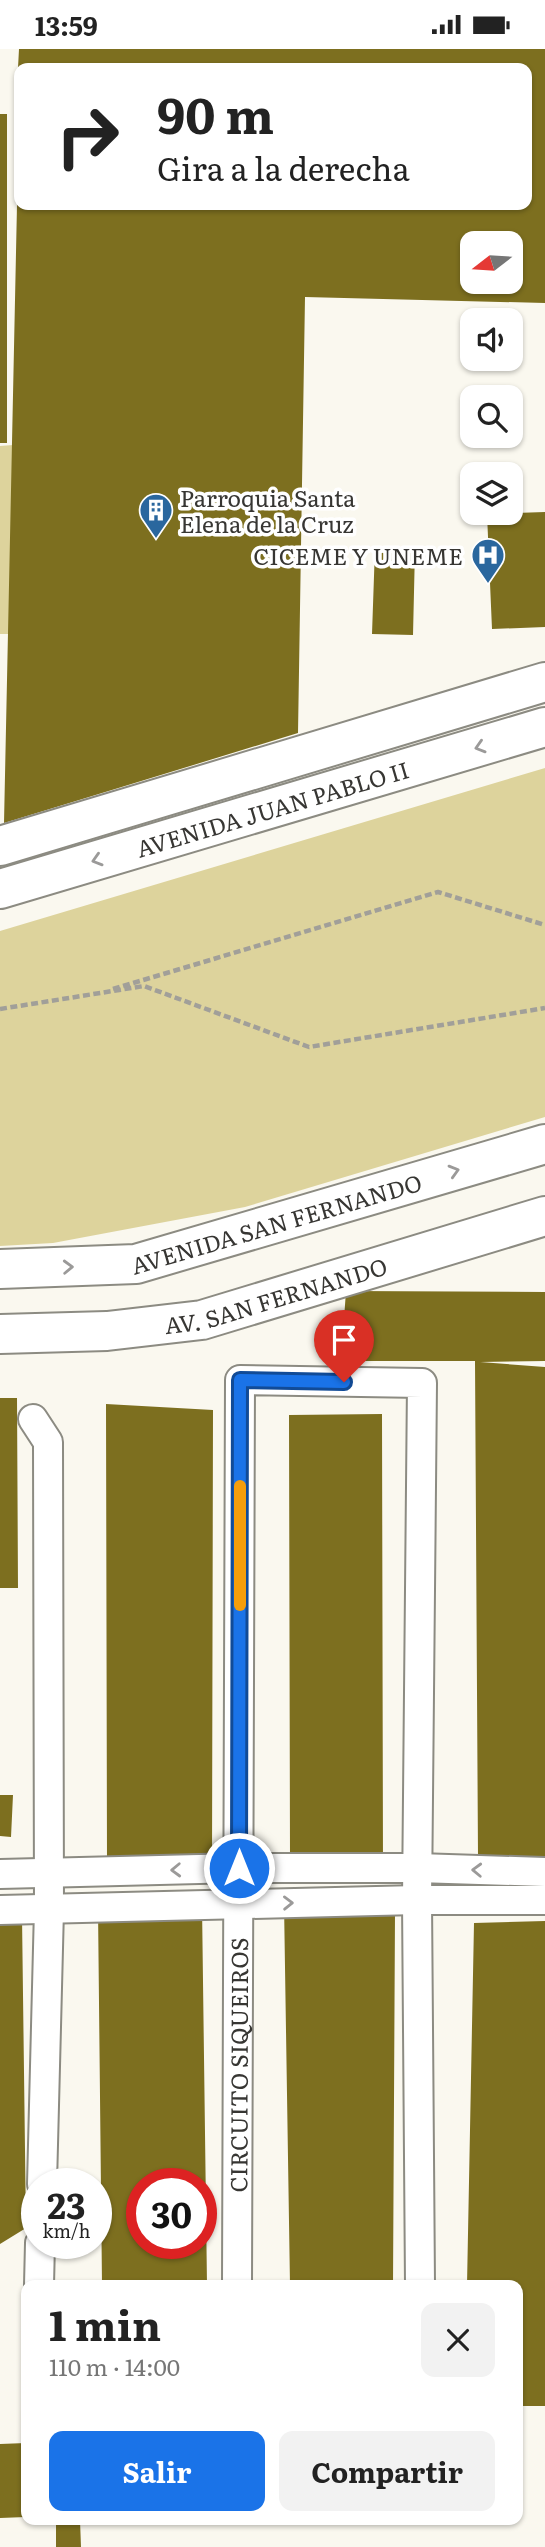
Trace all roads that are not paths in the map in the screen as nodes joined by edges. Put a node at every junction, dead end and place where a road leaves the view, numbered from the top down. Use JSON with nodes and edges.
{"nodes":[{"id":1,"x":545,"y":682,"type":"edge"},
{"id":2,"x":545,"y":727,"type":"edge"},
{"id":3,"x":0,"y":846,"type":"edge"},
{"id":4,"x":0,"y":889,"type":"edge"},
{"id":5,"x":545,"y":1144,"type":"edge"},
{"id":6,"x":545,"y":1216,"type":"edge"},
{"id":7,"x":0,"y":1269,"type":"edge"},
{"id":8,"x":0,"y":1334,"type":"edge"},
{"id":9,"x":33,"y":1419,"type":"dead end"},
{"id":10,"x":239,"y":1868,"type":"junction"},
{"id":11,"x":418,"y":1868,"type":"junction"},
{"id":12,"x":545,"y":1871,"type":"edge"},
{"id":13,"x":0,"y":1874,"type":"edge"},
{"id":14,"x":48,"y":1874,"type":"junction"},
{"id":15,"x":417,"y":1900,"type":"junction"},
{"id":16,"x":545,"y":1900,"type":"edge"},
{"id":17,"x":238,"y":1903,"type":"junction"},
{"id":18,"x":48,"y":1909,"type":"junction"},
{"id":19,"x":0,"y":1910,"type":"edge"},
{"id":20,"x":42,"y":2168,"type":"edge"},
{"id":21,"x":40,"y":2259,"type":"edge"},
{"id":22,"x":39,"y":2280,"type":"edge"},
{"id":23,"x":237,"y":2280,"type":"edge"},
{"id":24,"x":420,"y":2280,"type":"edge"}],
"edges":[{"from":1,"to":3,"type":"street"},
{"from":2,"to":4,"type":"street","name":"AVENIDA JUAN PABLO II","one_way":true},
{"from":7,"to":5,"type":"street","name":"AVENIDA SAN FERNANDO","one_way":true},
{"from":6,"to":8,"type":"street","name":"AV. SAN FERNANDO"},
{"from":9,"to":14,"type":"street"},
{"from":10,"to":11,"type":"street"},
{"from":10,"to":11,"type":"street","name":"CIRCUITO SIQUEIROS"},
{"from":10,"to":14,"type":"street","one_way":true},
{"from":10,"to":17,"type":"street","name":"CIRCUITO SIQUEIROS"},
{"from":12,"to":11,"type":"street","one_way":true},
{"from":11,"to":15,"type":"street"},
{"from":13,"to":14,"type":"street"},
{"from":14,"to":18,"type":"street"},
{"from":15,"to":16,"type":"street"},
{"from":17,"to":15,"type":"street","one_way":true},
{"from":15,"to":24,"type":"street"},
{"from":17,"to":18,"type":"street"},
{"from":17,"to":23,"type":"street","name":"CIRCUITO SIQUEIROS"},
{"from":18,"to":19,"type":"street"},
{"from":18,"to":20,"type":"street"},
{"from":21,"to":22,"type":"street"}]}
